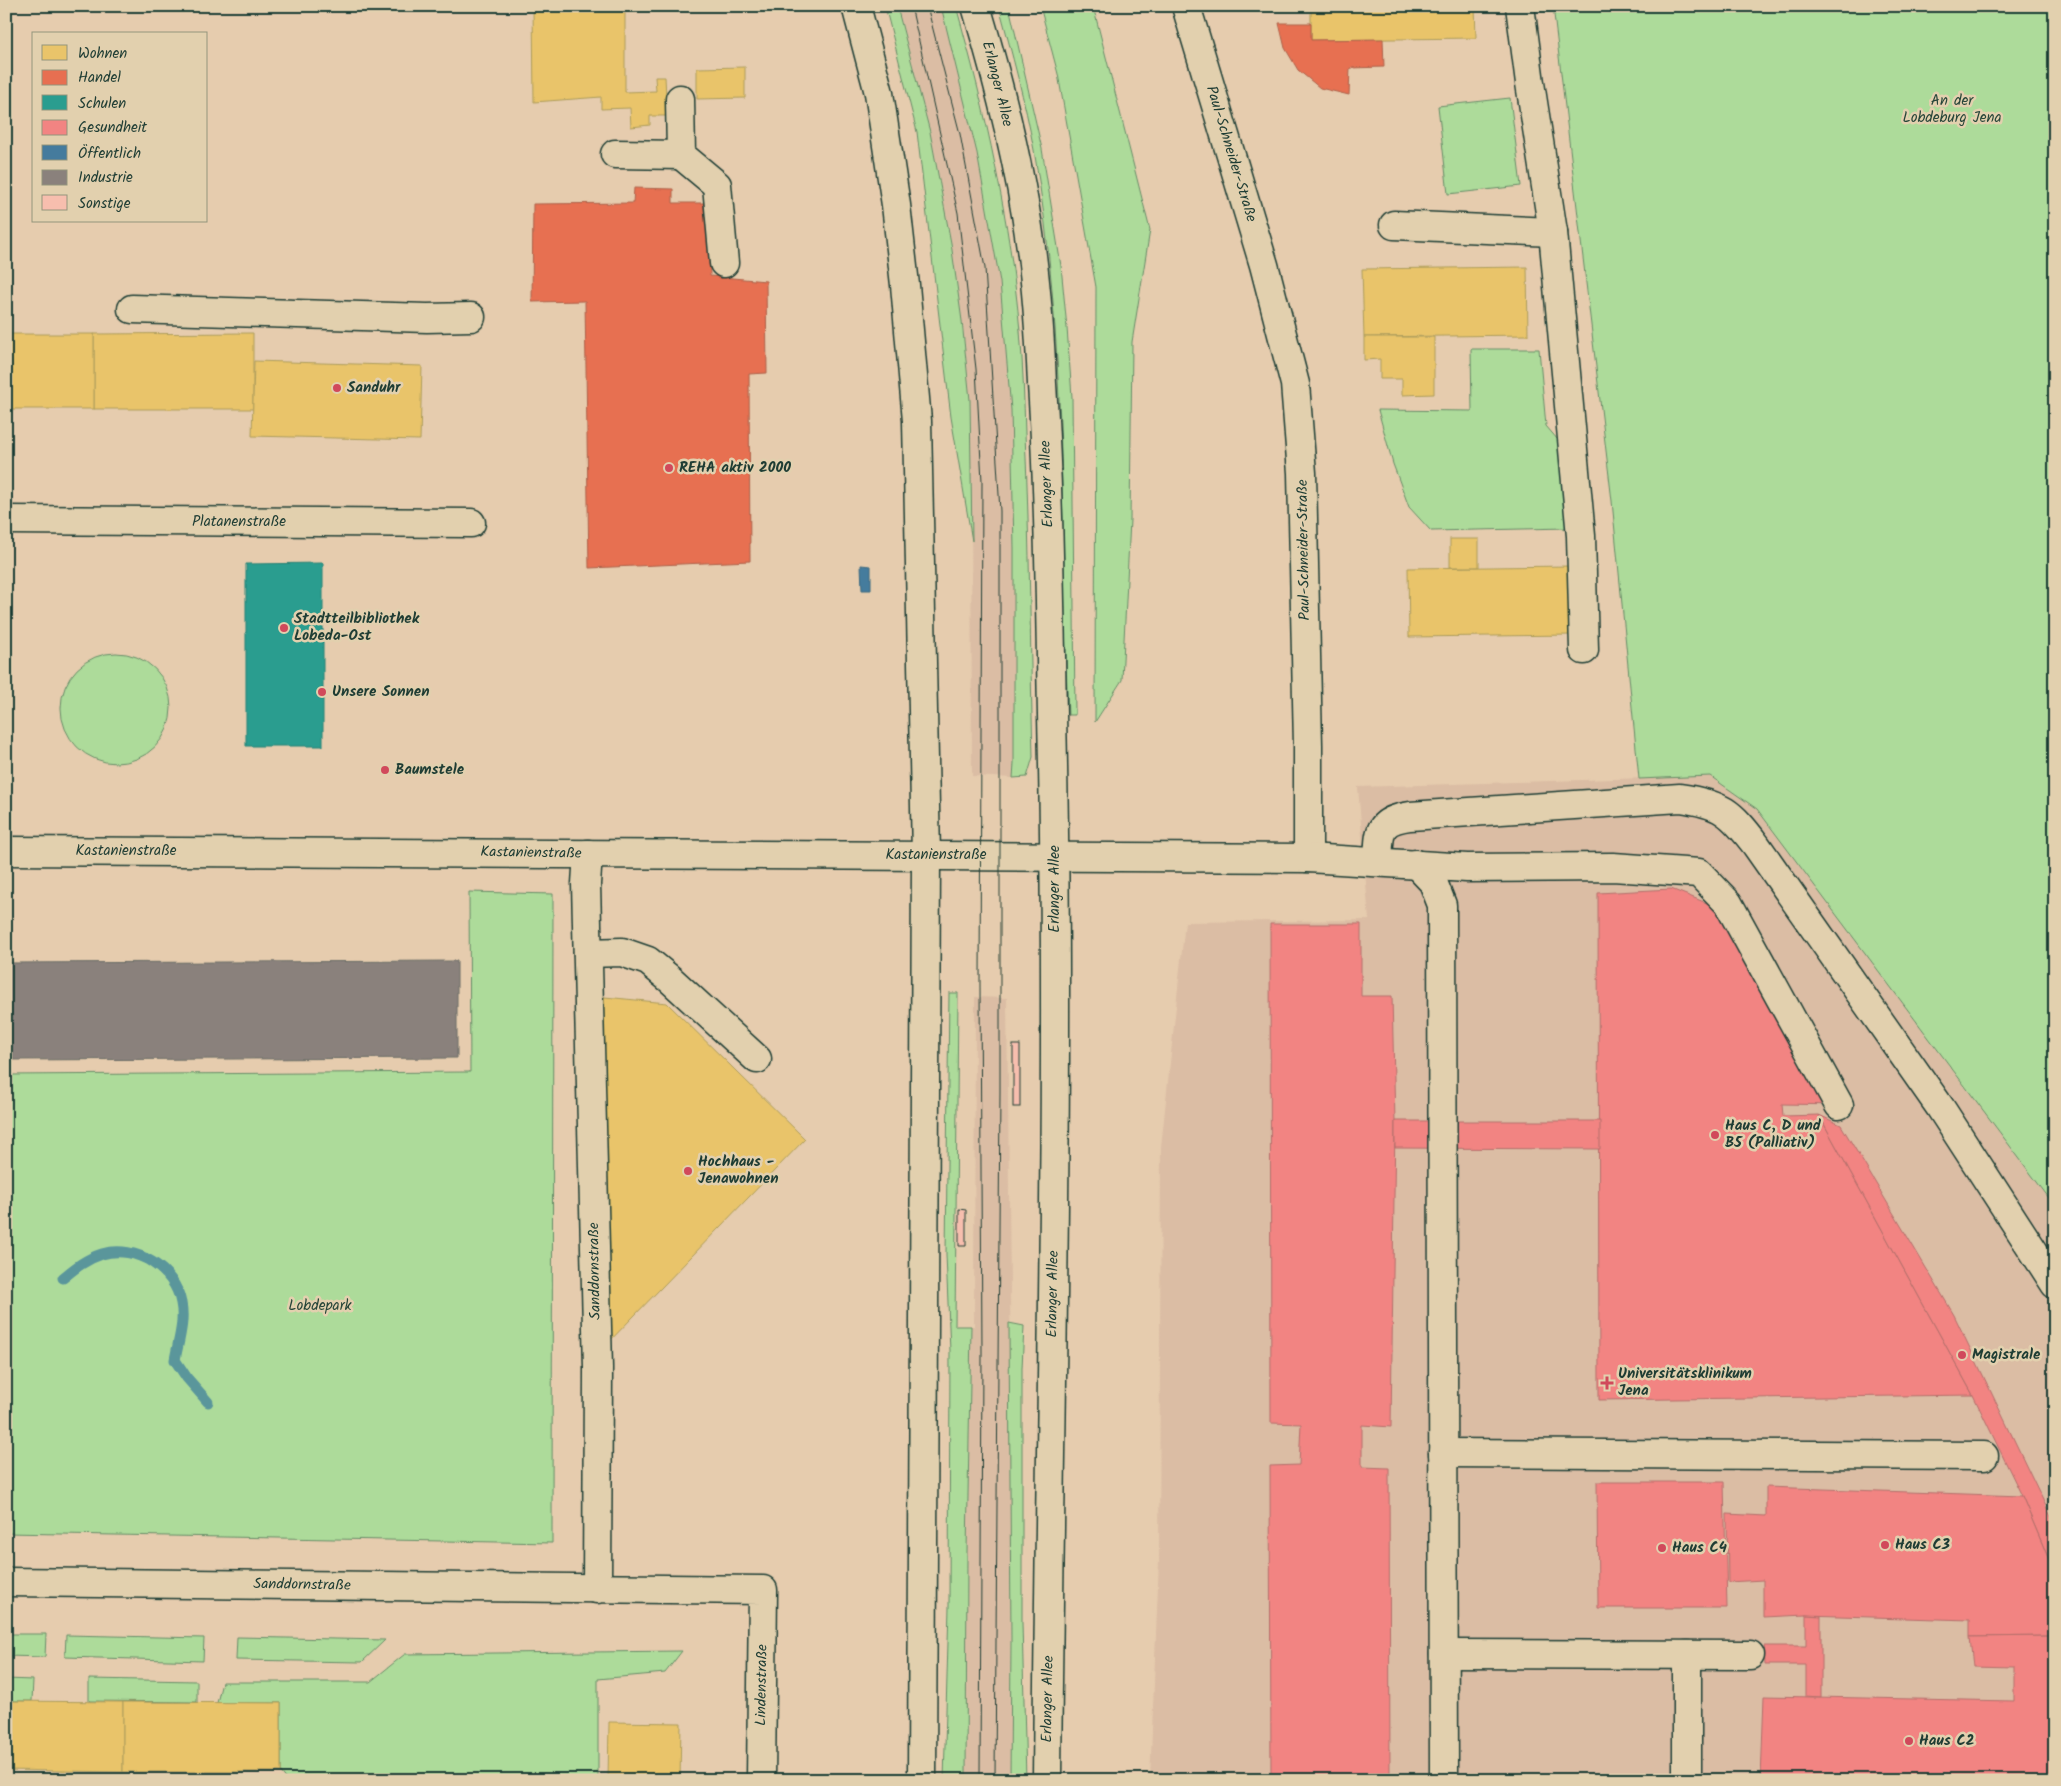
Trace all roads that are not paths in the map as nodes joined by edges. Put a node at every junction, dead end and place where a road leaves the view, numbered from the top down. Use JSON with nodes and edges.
{"nodes":[{"id":1,"x":856,"y":6,"type":"edge"},
{"id":2,"x":976,"y":6,"type":"edge"},
{"id":3,"x":1186,"y":6,"type":"edge"},
{"id":4,"x":1520,"y":6,"type":"edge"},
{"id":5,"x":680,"y":99,"type":"dead end"},
{"id":6,"x":615,"y":154,"type":"dead end"},
{"id":7,"x":681,"y":155,"type":"junction"},
{"id":8,"x":1394,"y":225,"type":"dead end"},
{"id":9,"x":1553,"y":232,"type":"junction"},
{"id":10,"x":724,"y":263,"type":"dead end"},
{"id":11,"x":132,"y":309,"type":"dead end"},
{"id":12,"x":471,"y":317,"type":"dead end"},
{"id":13,"x":6,"y":520,"type":"edge"},
{"id":14,"x":471,"y":523,"type":"dead end"},
{"id":15,"x":1584,"y":650,"type":"dead end"},
{"id":16,"x":6,"y":850,"type":"edge"},
{"id":17,"x":588,"y":854,"type":"junction"},
{"id":18,"x":926,"y":855,"type":"junction"},
{"id":19,"x":1056,"y":856,"type":"junction"},
{"id":20,"x":1308,"y":858,"type":"junction"},
{"id":21,"x":1378,"y":862,"type":"junction"},
{"id":22,"x":1416,"y":864,"type":"junction"},
{"id":23,"x":588,"y":952,"type":"junction"},
{"id":24,"x":757,"y":1059,"type":"dead end"},
{"id":25,"x":1839,"y":1105,"type":"dead end"},
{"id":26,"x":2055,"y":1284,"type":"edge"},
{"id":27,"x":1443,"y":1453,"type":"junction"},
{"id":28,"x":1984,"y":1456,"type":"dead end"},
{"id":29,"x":6,"y":1582,"type":"edge"},
{"id":30,"x":598,"y":1589,"type":"junction"},
{"id":31,"x":763,"y":1590,"type":"joint"},
{"id":32,"x":1444,"y":1654,"type":"junction"},
{"id":33,"x":1687,"y":1655,"type":"junction"},
{"id":34,"x":1750,"y":1655,"type":"dead end"},
{"id":35,"x":761,"y":1780,"type":"edge"},
{"id":36,"x":922,"y":1780,"type":"edge"},
{"id":37,"x":1047,"y":1780,"type":"edge"},
{"id":38,"x":1444,"y":1780,"type":"edge"},
{"id":39,"x":1687,"y":1780,"type":"edge"}],
"edges":[{"from":1,"to":18,"type":"street"},
{"from":2,"to":19,"type":"street","name":"Erlanger Allee"},
{"from":3,"to":20,"type":"street","name":"Paul-Schneider-Straße"},
{"from":4,"to":9,"type":"street"},
{"from":5,"to":7,"type":"street"},
{"from":6,"to":7,"type":"street"},
{"from":7,"to":10,"type":"street"},
{"from":8,"to":9,"type":"street"},
{"from":9,"to":15,"type":"street"},
{"from":11,"to":12,"type":"street"},
{"from":13,"to":14,"type":"street","name":"Platanenstraße"},
{"from":16,"to":17,"type":"street","name":"Kastanienstraße"},
{"from":17,"to":18,"type":"street","name":"Kastanienstraße"},
{"from":17,"to":23,"type":"street","name":"Sanddornstraße"},
{"from":18,"to":19,"type":"street","name":"Kastanienstraße"},
{"from":18,"to":36,"type":"street"},
{"from":19,"to":20,"type":"street"},
{"from":19,"to":37,"type":"street","name":"Erlanger Allee"},
{"from":20,"to":21,"type":"street"},
{"from":21,"to":22,"type":"street"},
{"from":21,"to":26,"type":"street"},
{"from":22,"to":25,"type":"street"},
{"from":22,"to":27,"type":"street"},
{"from":23,"to":24,"type":"street"},
{"from":23,"to":30,"type":"street","name":"Sanddornstraße"},
{"from":27,"to":28,"type":"street"},
{"from":27,"to":32,"type":"street"},
{"from":29,"to":30,"type":"street","name":"Sanddornstraße"},
{"from":30,"to":31,"type":"street","name":"Sanddornstraße"},
{"from":31,"to":35,"type":"street","name":"Lindenstraße"},
{"from":32,"to":33,"type":"street"},
{"from":32,"to":38,"type":"street"},
{"from":33,"to":34,"type":"street"},
{"from":33,"to":39,"type":"street"}]}
